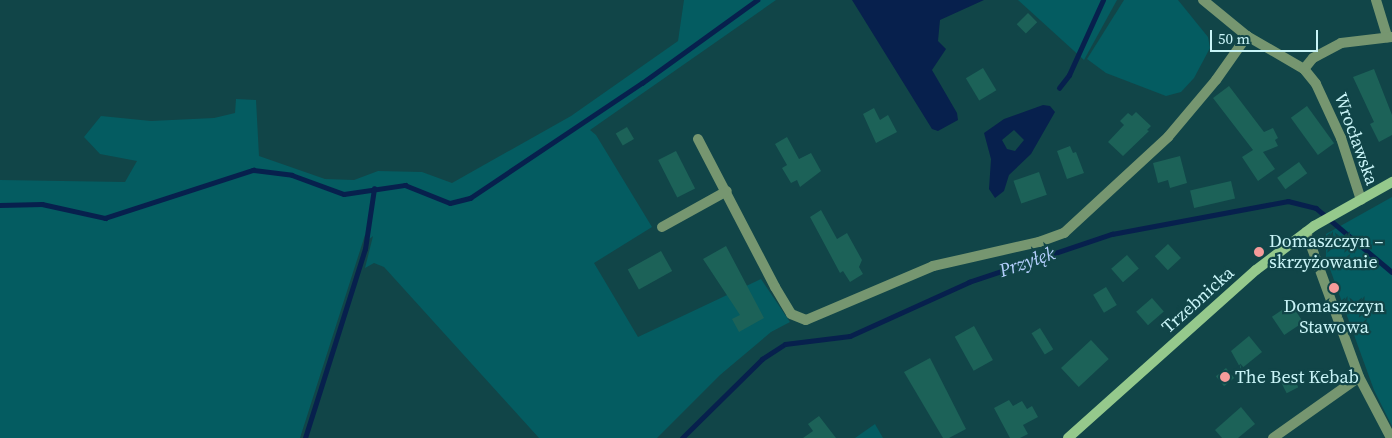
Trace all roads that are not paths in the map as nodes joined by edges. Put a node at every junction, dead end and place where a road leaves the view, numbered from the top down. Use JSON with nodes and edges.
{"nodes":[{"id":1,"x":1203,"y":0,"type":"edge"},
{"id":2,"x":1376,"y":0,"type":"edge"},
{"id":3,"x":1247,"y":36,"type":"junction"},
{"id":4,"x":1389,"y":37,"type":"edge"},
{"id":5,"x":1304,"y":69,"type":"junction"},
{"id":6,"x":698,"y":139,"type":"dead end"},
{"id":7,"x":1392,"y":182,"type":"edge"},
{"id":8,"x":727,"y":191,"type":"junction"},
{"id":9,"x":1361,"y":200,"type":"junction"},
{"id":10,"x":662,"y":226,"type":"dead end"},
{"id":11,"x":1310,"y":229,"type":"junction"},
{"id":12,"x":1359,"y":377,"type":"junction"},
{"id":13,"x":1073,"y":436,"type":"edge"},
{"id":14,"x":1273,"y":438,"type":"edge"},
{"id":15,"x":1391,"y":438,"type":"edge"}],
"edges":[{"from":1,"to":3,"type":"street","name":"Wrocławska"},
{"from":2,"to":4,"type":"street"},
{"from":3,"to":5,"type":"street","name":"Wrocławska"},
{"from":3,"to":8,"type":"street"},
{"from":4,"to":5,"type":"street"},
{"from":5,"to":9,"type":"street","name":"Wrocławska"},
{"from":6,"to":8,"type":"street"},
{"from":7,"to":9,"type":"street","name":"Trzebnicka"},
{"from":8,"to":10,"type":"street"},
{"from":9,"to":11,"type":"street","name":"Trzebnicka"},
{"from":11,"to":12,"type":"street"},
{"from":11,"to":13,"type":"street","name":"Trzebnicka"},
{"from":12,"to":14,"type":"street"},
{"from":12,"to":15,"type":"street"}]}
